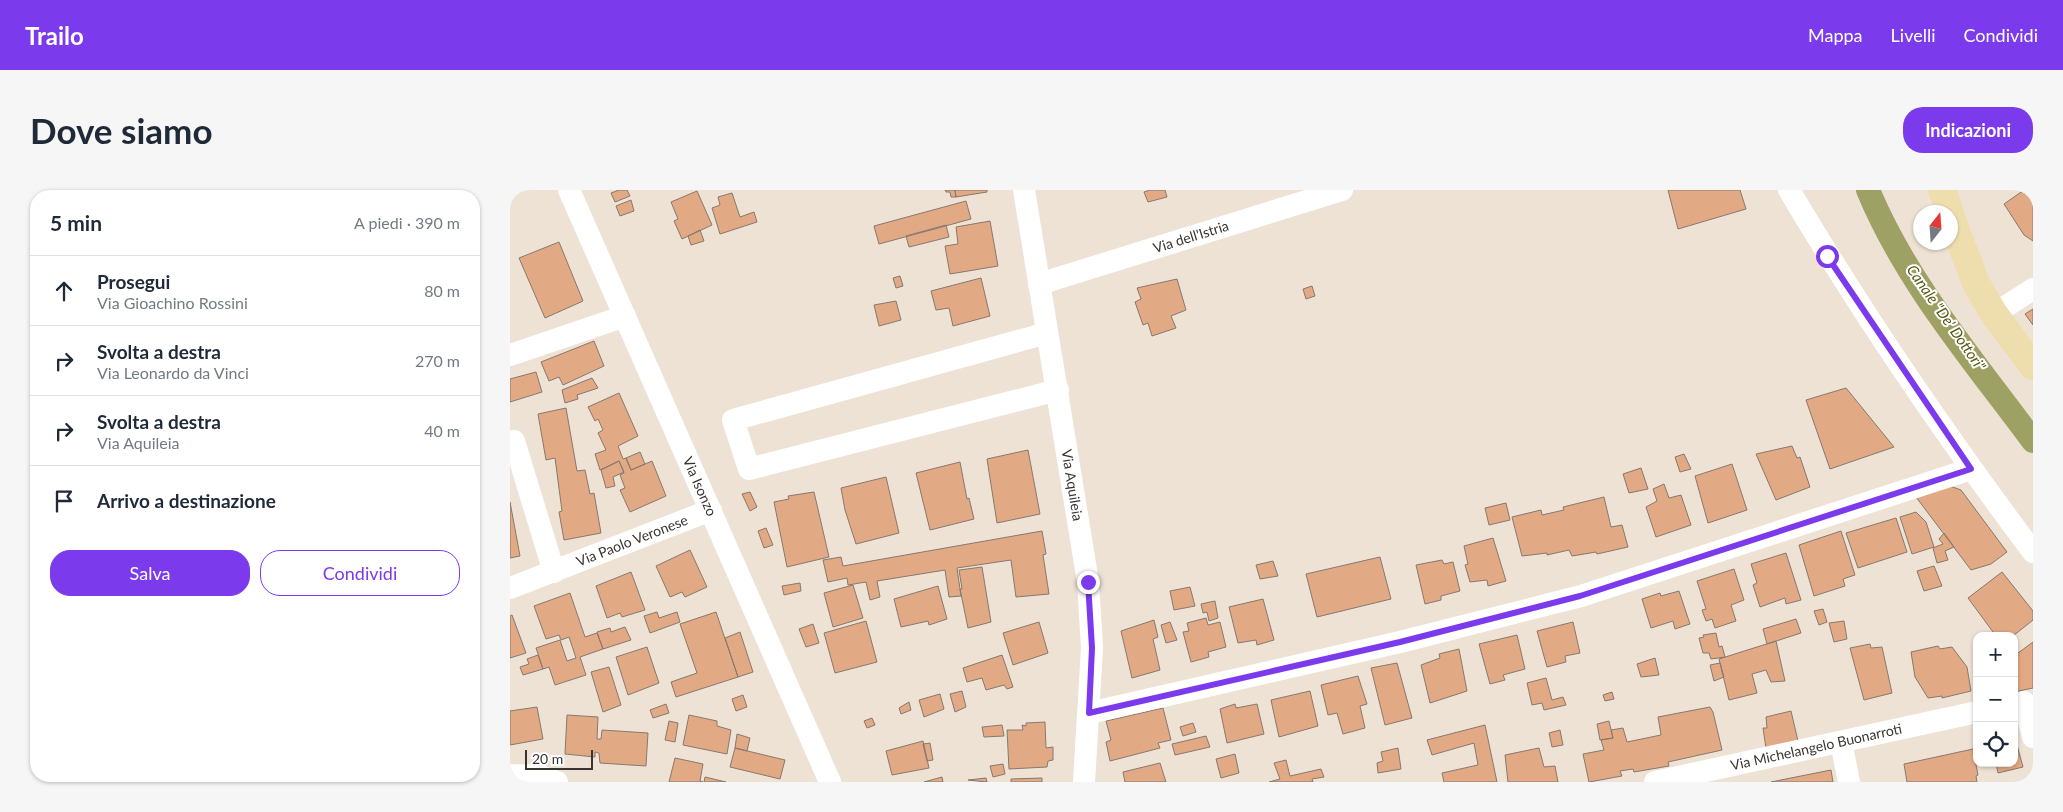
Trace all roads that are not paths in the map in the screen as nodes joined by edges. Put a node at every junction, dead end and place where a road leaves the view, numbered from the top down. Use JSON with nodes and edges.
{"nodes":[{"id":1,"x":569,"y":190,"type":"edge"},
{"id":2,"x":1024,"y":190,"type":"edge"},
{"id":3,"x":1342,"y":190,"type":"edge"},
{"id":4,"x":1789,"y":190,"type":"edge"},
{"id":5,"x":1942,"y":190,"type":"edge"},
{"id":6,"x":1947,"y":205,"type":"edge"},
{"id":7,"x":1958,"y":235,"type":"edge"},
{"id":8,"x":1039,"y":284,"type":"junction"},
{"id":9,"x":2033,"y":289,"type":"edge"},
{"id":10,"x":1994,"y":314,"type":"junction"},
{"id":11,"x":624,"y":316,"type":"junction"},
{"id":12,"x":1046,"y":333,"type":"junction"},
{"id":13,"x":510,"y":355,"type":"edge"},
{"id":14,"x":2033,"y":366,"type":"edge"},
{"id":15,"x":1058,"y":390,"type":"junction"},
{"id":16,"x":514,"y":441,"type":"dead end"},
{"id":17,"x":1971,"y":469,"type":"junction"},
{"id":18,"x":711,"y":510,"type":"junction"},
{"id":19,"x":2033,"y":552,"type":"edge"},
{"id":20,"x":554,"y":572,"type":"junction"},
{"id":21,"x":510,"y":588,"type":"edge"},
{"id":22,"x":2024,"y":702,"type":"edge"},
{"id":23,"x":1089,"y":713,"type":"junction"},
{"id":24,"x":1973,"y":713,"type":"edge"},
{"id":25,"x":2033,"y":737,"type":"edge"},
{"id":26,"x":1841,"y":742,"type":"junction"},
{"id":27,"x":510,"y":775,"type":"edge"},
{"id":28,"x":557,"y":782,"type":"edge"},
{"id":29,"x":830,"y":782,"type":"edge"},
{"id":30,"x":1084,"y":782,"type":"edge"},
{"id":31,"x":1655,"y":782,"type":"edge"},
{"id":32,"x":1849,"y":782,"type":"edge"}],
"edges":[{"from":1,"to":11,"type":"street","name":"Via Isonzo"},
{"from":2,"to":8,"type":"street","name":"Via Aquileia"},
{"from":3,"to":8,"type":"street","name":"Via dell'Istria"},
{"from":4,"to":17,"type":"street"},
{"from":5,"to":6,"type":"main road"},
{"from":7,"to":10,"type":"main road"},
{"from":8,"to":12,"type":"street","name":"Via Aquileia"},
{"from":9,"to":10,"type":"street"},
{"from":10,"to":14,"type":"main road"},
{"from":11,"to":13,"type":"street"},
{"from":11,"to":18,"type":"street","name":"Via Isonzo"},
{"from":12,"to":15,"type":"street","name":"Via Aquileia"},
{"from":12,"to":15,"type":"street"},
{"from":15,"to":23,"type":"street","name":"Via Aquileia"},
{"from":16,"to":20,"type":"street"},
{"from":17,"to":19,"type":"street"},
{"from":17,"to":23,"type":"street"},
{"from":18,"to":20,"type":"street","name":"Via Paolo Veronese"},
{"from":18,"to":29,"type":"street","name":"Via Isonzo"},
{"from":20,"to":21,"type":"street","name":"Via Paolo Veronese"},
{"from":22,"to":25,"type":"street"},
{"from":23,"to":30,"type":"street","name":"Via Aquileia"},
{"from":24,"to":26,"type":"street","name":"Via Michelangelo Buonarroti"},
{"from":26,"to":31,"type":"street","name":"Via Michelangelo Buonarroti"},
{"from":26,"to":32,"type":"street"},
{"from":27,"to":28,"type":"street"}]}
